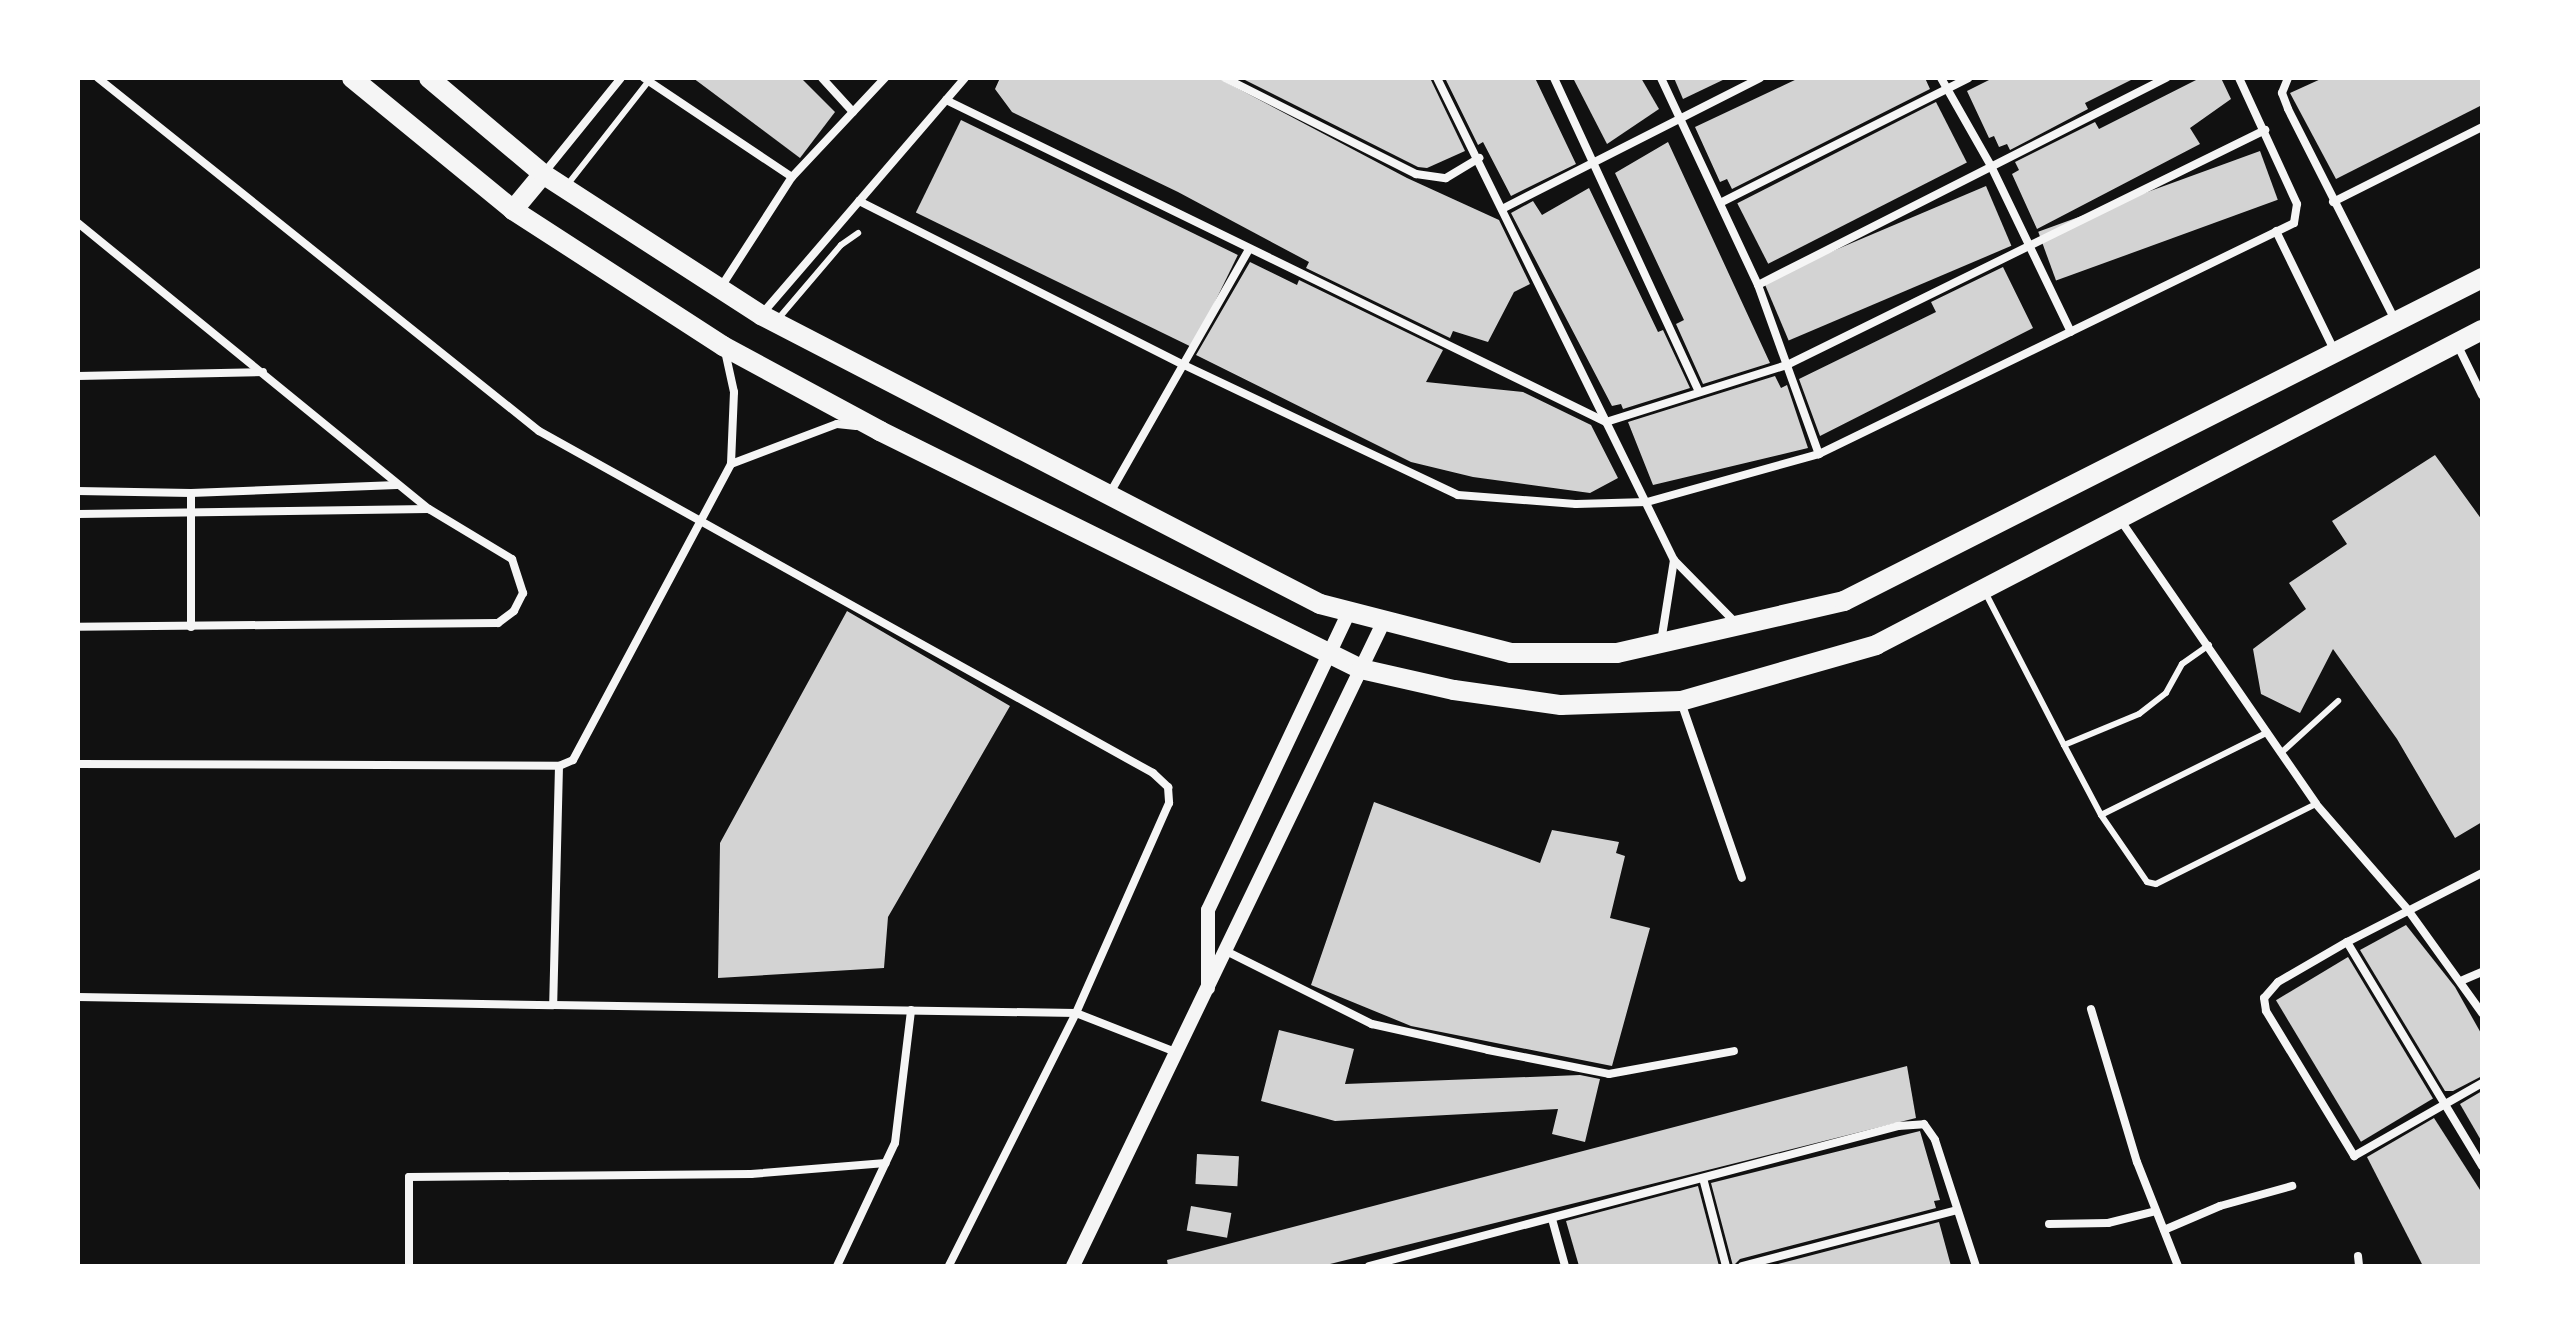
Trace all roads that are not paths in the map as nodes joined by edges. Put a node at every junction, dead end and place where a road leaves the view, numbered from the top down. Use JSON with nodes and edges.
{"nodes":[{"id":1,"x":98,"y":78,"type":"edge"},
{"id":2,"x":352,"y":78,"type":"edge"},
{"id":3,"x":429,"y":78,"type":"edge"},
{"id":4,"x":621,"y":78,"type":"edge"},
{"id":5,"x":822,"y":78,"type":"edge"},
{"id":6,"x":885,"y":78,"type":"edge"},
{"id":7,"x":965,"y":78,"type":"edge"},
{"id":8,"x":1225,"y":78,"type":"edge"},
{"id":9,"x":1437,"y":78,"type":"edge"},
{"id":10,"x":1554,"y":78,"type":"edge"},
{"id":11,"x":1661,"y":78,"type":"edge"},
{"id":12,"x":1760,"y":78,"type":"edge"},
{"id":13,"x":1941,"y":78,"type":"edge"},
{"id":14,"x":1968,"y":78,"type":"edge"},
{"id":15,"x":2166,"y":78,"type":"edge"},
{"id":16,"x":2239,"y":78,"type":"edge"},
{"id":17,"x":2288,"y":78,"type":"edge"},
{"id":18,"x":646,"y":80,"type":"edge"},
{"id":19,"x":1947,"y":89,"type":"junction"},
{"id":20,"x":946,"y":100,"type":"junction"},
{"id":21,"x":853,"y":112,"type":"junction"},
{"id":22,"x":1678,"y":117,"type":"junction"},
{"id":23,"x":2482,"y":127,"type":"edge"},
{"id":24,"x":2265,"y":130,"type":"junction"},
{"id":25,"x":1479,"y":158,"type":"junction"},
{"id":26,"x":1597,"y":165,"type":"junction"},
{"id":27,"x":1991,"y":166,"type":"junction"},
{"id":28,"x":543,"y":174,"type":"junction"},
{"id":29,"x":792,"y":177,"type":"junction"},
{"id":30,"x":566,"y":187,"type":"junction"},
{"id":31,"x":859,"y":201,"type":"junction"},
{"id":32,"x":2333,"y":202,"type":"junction"},
{"id":33,"x":1720,"y":203,"type":"junction"},
{"id":34,"x":1502,"y":209,"type":"junction"},
{"id":35,"x":513,"y":210,"type":"junction"},
{"id":36,"x":78,"y":223,"type":"edge"},
{"id":37,"x":2276,"y":231,"type":"junction"},
{"id":38,"x":858,"y":233,"type":"dead end"},
{"id":39,"x":1249,"y":249,"type":"junction"},
{"id":40,"x":2032,"y":249,"type":"junction"},
{"id":41,"x":2482,"y":278,"type":"edge"},
{"id":42,"x":1758,"y":285,"type":"junction"},
{"id":43,"x":720,"y":288,"type":"junction"},
{"id":44,"x":768,"y":318,"type":"junction"},
{"id":45,"x":2395,"y":321,"type":"junction"},
{"id":46,"x":2482,"y":330,"type":"edge"},
{"id":47,"x":2071,"y":332,"type":"junction"},
{"id":48,"x":2457,"y":344,"type":"junction"},
{"id":49,"x":723,"y":346,"type":"junction"},
{"id":50,"x":2335,"y":352,"type":"junction"},
{"id":51,"x":1184,"y":365,"type":"junction"},
{"id":52,"x":1787,"y":365,"type":"junction"},
{"id":53,"x":263,"y":372,"type":"junction"},
{"id":54,"x":78,"y":376,"type":"edge"},
{"id":55,"x":1698,"y":389,"type":"junction"},
{"id":56,"x":2482,"y":395,"type":"edge"},
{"id":57,"x":1606,"y":422,"type":"junction"},
{"id":58,"x":880,"y":431,"type":"junction"},
{"id":59,"x":1819,"y":454,"type":"junction"},
{"id":60,"x":731,"y":464,"type":"junction"},
{"id":61,"x":398,"y":485,"type":"junction"},
{"id":62,"x":78,"y":491,"type":"edge"},
{"id":63,"x":191,"y":493,"type":"junction"},
{"id":64,"x":1110,"y":493,"type":"junction"},
{"id":65,"x":1647,"y":502,"type":"junction"},
{"id":66,"x":429,"y":509,"type":"junction"},
{"id":67,"x":191,"y":513,"type":"junction"},
{"id":68,"x":78,"y":514,"type":"edge"},
{"id":69,"x":2119,"y":518,"type":"junction"},
{"id":70,"x":702,"y":519,"type":"junction"},
{"id":71,"x":1674,"y":560,"type":"junction"},
{"id":72,"x":1983,"y":589,"type":"junction"},
{"id":73,"x":1349,"y":612,"type":"junction"},
{"id":74,"x":1384,"y":621,"type":"junction"},
{"id":75,"x":78,"y":627,"type":"edge"},
{"id":76,"x":191,"y":627,"type":"junction"},
{"id":77,"x":1739,"y":627,"type":"junction"},
{"id":78,"x":2210,"y":643,"type":"junction"},
{"id":79,"x":1660,"y":646,"type":"junction"},
{"id":80,"x":1330,"y":655,"type":"junction"},
{"id":81,"x":1361,"y":669,"type":"junction"},
{"id":82,"x":1681,"y":701,"type":"junction"},
{"id":83,"x":2338,"y":701,"type":"dead end"},
{"id":84,"x":2268,"y":732,"type":"junction"},
{"id":85,"x":2064,"y":745,"type":"junction"},
{"id":86,"x":2282,"y":752,"type":"junction"},
{"id":87,"x":78,"y":764,"type":"edge"},
{"id":88,"x":559,"y":766,"type":"junction"},
{"id":89,"x":2316,"y":804,"type":"junction"},
{"id":90,"x":2101,"y":815,"type":"junction"},
{"id":91,"x":2482,"y":873,"type":"edge"},
{"id":92,"x":1742,"y":878,"type":"dead end"},
{"id":93,"x":2408,"y":910,"type":"junction"},
{"id":94,"x":2347,"y":942,"type":"junction"},
{"id":95,"x":1228,"y":952,"type":"junction"},
{"id":96,"x":2482,"y":972,"type":"edge"},
{"id":97,"x":2463,"y":980,"type":"junction"},
{"id":98,"x":1208,"y":992,"type":"junction"},
{"id":99,"x":78,"y":997,"type":"edge"},
{"id":100,"x":553,"y":1005,"type":"junction"},
{"id":101,"x":2091,"y":1009,"type":"dead end"},
{"id":102,"x":911,"y":1010,"type":"junction"},
{"id":103,"x":1076,"y":1013,"type":"junction"},
{"id":104,"x":2482,"y":1013,"type":"edge"},
{"id":105,"x":1734,"y":1051,"type":"dead end"},
{"id":106,"x":1179,"y":1053,"type":"junction"},
{"id":107,"x":2482,"y":1083,"type":"edge"},
{"id":108,"x":2445,"y":1104,"type":"junction"},
{"id":109,"x":886,"y":1163,"type":"junction"},
{"id":110,"x":2482,"y":1166,"type":"edge"},
{"id":111,"x":1703,"y":1178,"type":"junction"},
{"id":112,"x":2292,"y":1186,"type":"dead end"},
{"id":113,"x":1957,"y":1210,"type":"junction"},
{"id":114,"x":2156,"y":1211,"type":"junction"},
{"id":115,"x":1552,"y":1219,"type":"junction"},
{"id":116,"x":2049,"y":1224,"type":"dead end"},
{"id":117,"x":2164,"y":1230,"type":"junction"},
{"id":118,"x":1416,"y":1256,"type":"junction"},
{"id":119,"x":2358,"y":1256,"type":"dead end"},
{"id":120,"x":409,"y":1266,"type":"edge"},
{"id":121,"x":837,"y":1266,"type":"edge"},
{"id":122,"x":949,"y":1266,"type":"edge"},
{"id":123,"x":1073,"y":1266,"type":"edge"},
{"id":124,"x":1369,"y":1266,"type":"edge"},
{"id":125,"x":1419,"y":1266,"type":"edge"},
{"id":126,"x":1565,"y":1266,"type":"edge"},
{"id":127,"x":1726,"y":1266,"type":"edge"},
{"id":128,"x":1742,"y":1266,"type":"edge"},
{"id":129,"x":1976,"y":1266,"type":"edge"},
{"id":130,"x":2178,"y":1266,"type":"edge"},
{"id":131,"x":2359,"y":1266,"type":"edge"}],
"edges":[{"from":1,"to":70,"type":"street"},
{"from":2,"to":35,"type":"main road"},
{"from":3,"to":28,"type":"main road"},
{"from":4,"to":28,"type":"street"},
{"from":5,"to":21,"type":"street"},
{"from":6,"to":21,"type":"street"},
{"from":7,"to":20,"type":"street"},
{"from":8,"to":25,"type":"street"},
{"from":9,"to":25,"type":"street"},
{"from":10,"to":26,"type":"street"},
{"from":11,"to":22,"type":"street"},
{"from":12,"to":22,"type":"street"},
{"from":13,"to":19,"type":"street"},
{"from":14,"to":19,"type":"street"},
{"from":15,"to":27,"type":"street"},
{"from":16,"to":24,"type":"street"},
{"from":17,"to":32,"type":"street"},
{"from":18,"to":29,"type":"street"},
{"from":18,"to":30,"type":"lane"},
{"from":19,"to":27,"type":"street"},
{"from":19,"to":33,"type":"street"},
{"from":20,"to":31,"type":"street"},
{"from":20,"to":39,"type":"street"},
{"from":21,"to":29,"type":"street"},
{"from":22,"to":26,"type":"street"},
{"from":22,"to":33,"type":"street"},
{"from":23,"to":32,"type":"street"},
{"from":24,"to":37,"type":"street"},
{"from":24,"to":40,"type":"street"},
{"from":25,"to":34,"type":"street"},
{"from":26,"to":34,"type":"street"},
{"from":26,"to":55,"type":"street"},
{"from":27,"to":40,"type":"street"},
{"from":27,"to":42,"type":"street"},
{"from":28,"to":30,"type":"main road"},
{"from":28,"to":35,"type":"main road"},
{"from":29,"to":43,"type":"street"},
{"from":30,"to":43,"type":"main road"},
{"from":31,"to":44,"type":"street"},
{"from":31,"to":51,"type":"street"},
{"from":32,"to":45,"type":"street"},
{"from":33,"to":42,"type":"street"},
{"from":34,"to":57,"type":"street"},
{"from":35,"to":49,"type":"main road"},
{"from":36,"to":53,"type":"street"},
{"from":37,"to":47,"type":"street"},
{"from":37,"to":50,"type":"street"},
{"from":38,"to":44,"type":"lane"},
{"from":39,"to":51,"type":"street"},
{"from":39,"to":57,"type":"street"},
{"from":40,"to":47,"type":"street"},
{"from":40,"to":52,"type":"street"},
{"from":41,"to":45,"type":"main road"},
{"from":42,"to":52,"type":"street"},
{"from":43,"to":44,"type":"main road"},
{"from":44,"to":64,"type":"main road"},
{"from":45,"to":50,"type":"main road"},
{"from":46,"to":48,"type":"main road"},
{"from":47,"to":59,"type":"street"},
{"from":48,"to":56,"type":"street"},
{"from":48,"to":69,"type":"main road"},
{"from":49,"to":58,"type":"main road"},
{"from":49,"to":60,"type":"street"},
{"from":50,"to":77,"type":"main road"},
{"from":51,"to":64,"type":"street"},
{"from":51,"to":65,"type":"street"},
{"from":52,"to":55,"type":"street"},
{"from":52,"to":59,"type":"street"},
{"from":53,"to":54,"type":"street"},
{"from":53,"to":61,"type":"street"},
{"from":55,"to":57,"type":"street"},
{"from":57,"to":65,"type":"street"},
{"from":58,"to":60,"type":"street"},
{"from":58,"to":80,"type":"main road"},
{"from":59,"to":65,"type":"street"},
{"from":60,"to":70,"type":"street"},
{"from":61,"to":63,"type":"street"},
{"from":61,"to":66,"type":"street"},
{"from":62,"to":63,"type":"street"},
{"from":63,"to":67,"type":"street"},
{"from":64,"to":73,"type":"main road"},
{"from":65,"to":71,"type":"street"},
{"from":66,"to":67,"type":"street"},
{"from":66,"to":76,"type":"street"},
{"from":67,"to":68,"type":"street"},
{"from":67,"to":76,"type":"street"},
{"from":69,"to":72,"type":"main road"},
{"from":69,"to":78,"type":"street"},
{"from":70,"to":88,"type":"street"},
{"from":70,"to":103,"type":"street"},
{"from":71,"to":77,"type":"street"},
{"from":71,"to":79,"type":"street"},
{"from":72,"to":82,"type":"main road"},
{"from":72,"to":85,"type":"lane"},
{"from":73,"to":74,"type":"main road"},
{"from":73,"to":80,"type":"street"},
{"from":74,"to":79,"type":"main road"},
{"from":74,"to":81,"type":"street"},
{"from":75,"to":76,"type":"street"},
{"from":77,"to":79,"type":"main road"},
{"from":78,"to":84,"type":"street"},
{"from":78,"to":85,"type":"lane"},
{"from":80,"to":81,"type":"main road"},
{"from":80,"to":98,"type":"street"},
{"from":81,"to":82,"type":"main road"},
{"from":81,"to":95,"type":"street"},
{"from":82,"to":92,"type":"street"},
{"from":83,"to":86,"type":"lane"},
{"from":84,"to":86,"type":"street"},
{"from":84,"to":90,"type":"lane"},
{"from":85,"to":90,"type":"lane"},
{"from":86,"to":89,"type":"street"},
{"from":87,"to":88,"type":"street"},
{"from":88,"to":100,"type":"street"},
{"from":89,"to":90,"type":"lane"},
{"from":89,"to":93,"type":"street"},
{"from":91,"to":93,"type":"street"},
{"from":93,"to":94,"type":"street"},
{"from":93,"to":97,"type":"street"},
{"from":94,"to":108,"type":"street"},
{"from":94,"to":108,"type":"street"},
{"from":95,"to":98,"type":"street"},
{"from":95,"to":105,"type":"street"},
{"from":96,"to":97,"type":"street"},
{"from":97,"to":104,"type":"street"},
{"from":98,"to":106,"type":"street"},
{"from":99,"to":100,"type":"street"},
{"from":100,"to":102,"type":"street"},
{"from":101,"to":114,"type":"street"},
{"from":102,"to":103,"type":"street"},
{"from":102,"to":109,"type":"street"},
{"from":103,"to":106,"type":"street"},
{"from":103,"to":122,"type":"street"},
{"from":106,"to":123,"type":"street"},
{"from":107,"to":108,"type":"street"},
{"from":108,"to":110,"type":"street"},
{"from":109,"to":120,"type":"street"},
{"from":109,"to":121,"type":"street"},
{"from":111,"to":113,"type":"street"},
{"from":111,"to":115,"type":"street"},
{"from":111,"to":127,"type":"street"},
{"from":112,"to":117,"type":"street"},
{"from":113,"to":128,"type":"street"},
{"from":113,"to":129,"type":"street"},
{"from":114,"to":116,"type":"street"},
{"from":114,"to":117,"type":"street"},
{"from":115,"to":118,"type":"street"},
{"from":115,"to":126,"type":"street"},
{"from":117,"to":130,"type":"street"},
{"from":118,"to":124,"type":"street"},
{"from":118,"to":125,"type":"street"},
{"from":119,"to":131,"type":"street"}]}
